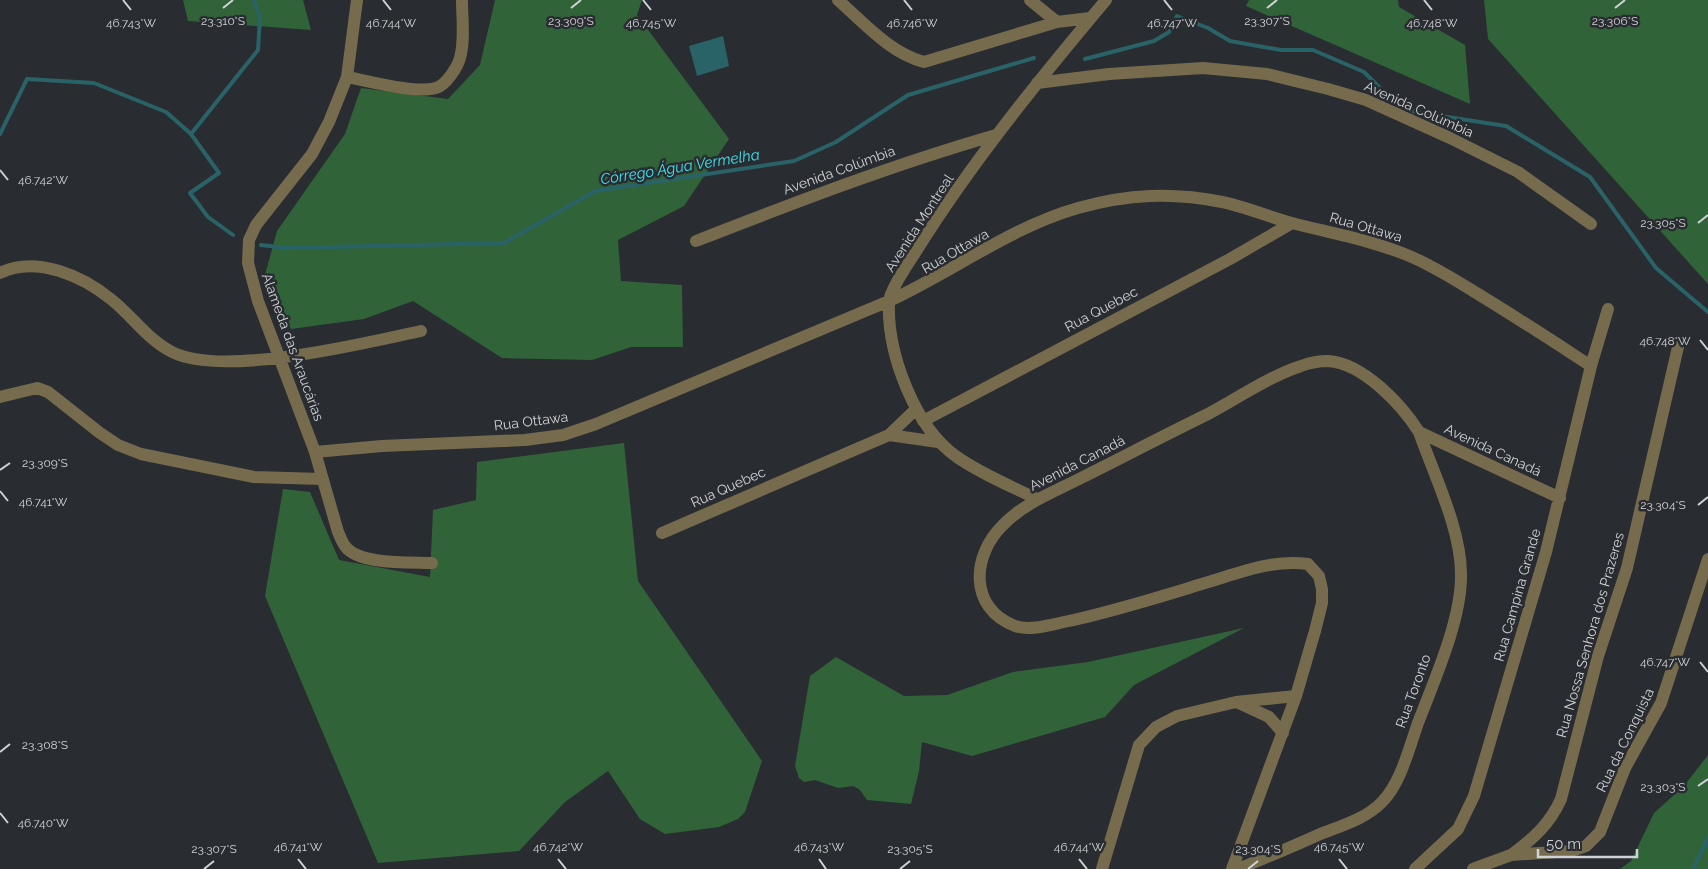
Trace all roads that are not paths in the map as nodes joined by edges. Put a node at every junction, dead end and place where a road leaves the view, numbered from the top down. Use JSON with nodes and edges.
{"nodes":[{"id":1,"x":356,"y":0,"type":"edge"},
{"id":2,"x":462,"y":0,"type":"edge"},
{"id":3,"x":838,"y":0,"type":"edge"},
{"id":4,"x":1030,"y":0,"type":"edge"},
{"id":5,"x":1106,"y":0,"type":"edge"},
{"id":6,"x":1090,"y":18,"type":"junction"},
{"id":7,"x":1058,"y":22,"type":"junction"},
{"id":8,"x":347,"y":77,"type":"junction"},
{"id":9,"x":1037,"y":84,"type":"junction"},
{"id":10,"x":996,"y":135,"type":"junction"},
{"id":11,"x":1292,"y":223,"type":"junction"},
{"id":12,"x":1591,"y":224,"type":"dead end"},
{"id":13,"x":696,"y":241,"type":"dead end"},
{"id":14,"x":0,"y":273,"type":"edge"},
{"id":15,"x":889,"y":302,"type":"junction"},
{"id":16,"x":1608,"y":309,"type":"dead end"},
{"id":17,"x":422,"y":331,"type":"dead end"},
{"id":18,"x":1678,"y":347,"type":"dead end"},
{"id":19,"x":280,"y":356,"type":"junction"},
{"id":20,"x":1591,"y":366,"type":"junction"},
{"id":21,"x":0,"y":397,"type":"edge"},
{"id":22,"x":916,"y":409,"type":"junction"},
{"id":23,"x":923,"y":421,"type":"junction"},
{"id":24,"x":1419,"y":432,"type":"junction"},
{"id":25,"x":889,"y":435,"type":"junction"},
{"id":26,"x":938,"y":442,"type":"junction"},
{"id":27,"x":315,"y":452,"type":"junction"},
{"id":28,"x":322,"y":479,"type":"junction"},
{"id":29,"x":1560,"y":498,"type":"junction"},
{"id":30,"x":1037,"y":499,"type":"junction"},
{"id":31,"x":662,"y":533,"type":"dead end"},
{"id":32,"x":1708,"y":559,"type":"edge"},
{"id":33,"x":432,"y":563,"type":"dead end"},
{"id":34,"x":1296,"y":696,"type":"junction"},
{"id":35,"x":1236,"y":702,"type":"junction"},
{"id":36,"x":1283,"y":733,"type":"junction"},
{"id":37,"x":1511,"y":855,"type":"junction"},
{"id":38,"x":1102,"y":869,"type":"edge"},
{"id":39,"x":1232,"y":869,"type":"edge"},
{"id":40,"x":1238,"y":869,"type":"edge"},
{"id":41,"x":1415,"y":869,"type":"edge"},
{"id":42,"x":1473,"y":869,"type":"edge"}],
"edges":[{"from":1,"to":8,"type":"street","name":"Alameda das Araucárias"},
{"from":2,"to":8,"type":"street"},
{"from":3,"to":7,"type":"street"},
{"from":4,"to":7,"type":"street"},
{"from":5,"to":6,"type":"street","name":"Avenida Montreal"},
{"from":6,"to":7,"type":"street"},
{"from":6,"to":9,"type":"street","name":"Avenida Montreal"},
{"from":8,"to":19,"type":"street","name":"Alameda das Araucárias"},
{"from":9,"to":10,"type":"street","name":"Avenida Montreal"},
{"from":9,"to":12,"type":"street","name":"Avenida Colúmbia"},
{"from":10,"to":13,"type":"street","name":"Avenida Colúmbia"},
{"from":10,"to":15,"type":"street","name":"Avenida Montreal"},
{"from":11,"to":15,"type":"street","name":"Rua Ottawa"},
{"from":11,"to":20,"type":"street","name":"Rua Ottawa"},
{"from":11,"to":23,"type":"street","name":"Rua Quebec"},
{"from":14,"to":19,"type":"street"},
{"from":15,"to":22,"type":"street"},
{"from":15,"to":27,"type":"street","name":"Rua Ottawa"},
{"from":16,"to":20,"type":"street","name":"Rua Campina Grande"},
{"from":17,"to":19,"type":"street"},
{"from":18,"to":37,"type":"street","name":"Rua Nossa Senhora dos Prazeres"},
{"from":19,"to":27,"type":"street","name":"Alameda das Araucárias"},
{"from":20,"to":29,"type":"street","name":"Rua Campina Grande"},
{"from":21,"to":28,"type":"street"},
{"from":22,"to":23,"type":"street"},
{"from":22,"to":25,"type":"street","name":"Rua Quebec"},
{"from":23,"to":26,"type":"street"},
{"from":24,"to":29,"type":"street","name":"Avenida Canadá"},
{"from":24,"to":30,"type":"street","name":"Avenida Canadá"},
{"from":24,"to":40,"type":"street","name":"Rua Toronto"},
{"from":25,"to":26,"type":"street"},
{"from":25,"to":31,"type":"street","name":"Rua Quebec"},
{"from":26,"to":30,"type":"street"},
{"from":27,"to":28,"type":"street","name":"Alameda das Araucárias"},
{"from":28,"to":33,"type":"street","name":"Alameda das Araucárias"},
{"from":29,"to":41,"type":"street","name":"Rua Campina Grande"},
{"from":30,"to":34,"type":"street","name":"Avenida Canadá"},
{"from":32,"to":37,"type":"street","name":"Rua da Conquista"},
{"from":34,"to":35,"type":"street"},
{"from":34,"to":36,"type":"street","name":"Avenida Canadá"},
{"from":35,"to":36,"type":"street"},
{"from":35,"to":38,"type":"street"},
{"from":36,"to":39,"type":"street","name":"Avenida Canadá"},
{"from":37,"to":42,"type":"street","name":"Rua da Conquista"}]}
